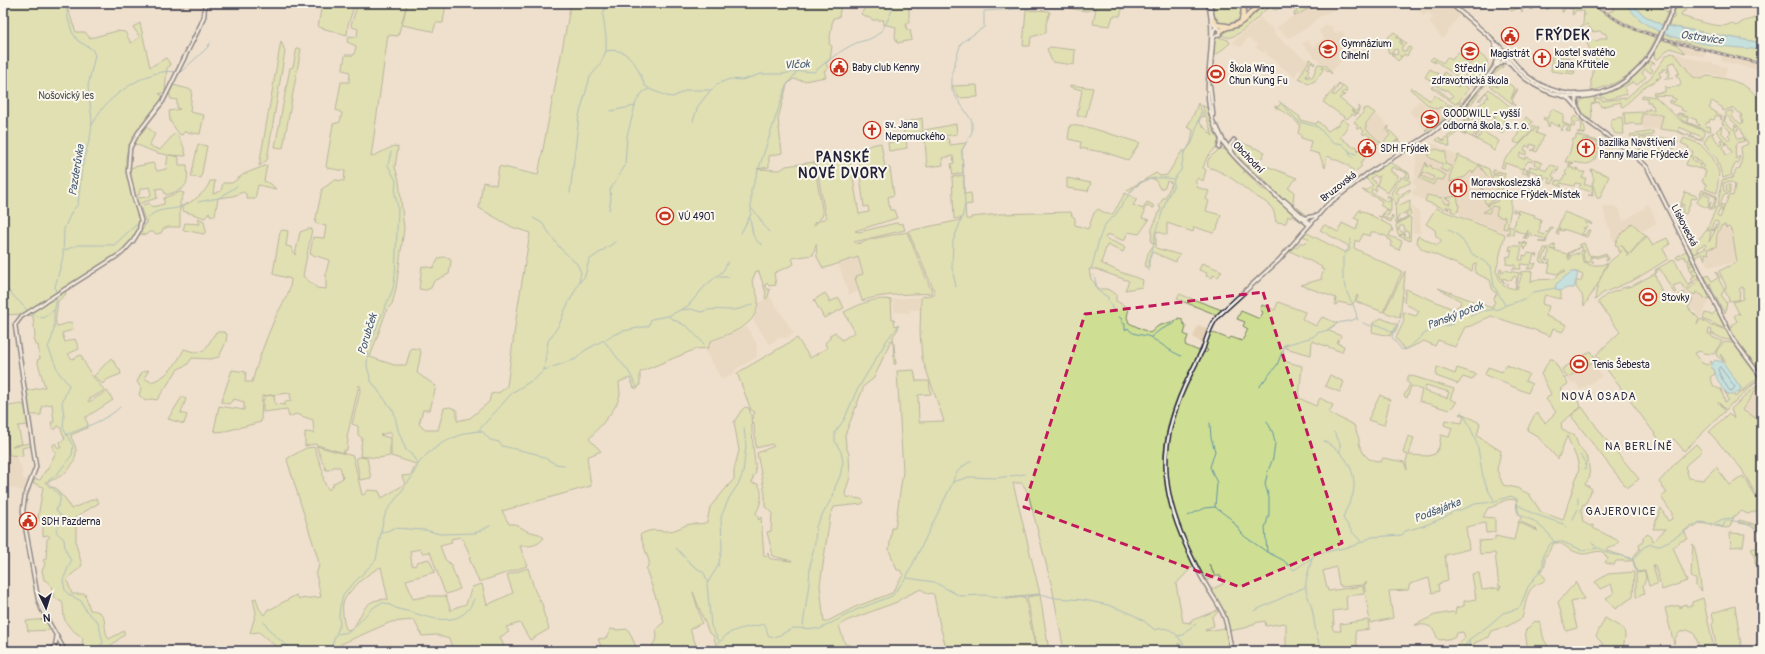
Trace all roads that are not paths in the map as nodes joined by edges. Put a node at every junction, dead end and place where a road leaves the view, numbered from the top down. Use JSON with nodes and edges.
{"nodes":[{"id":1,"x":205,"y":3,"type":"edge"},
{"id":2,"x":1209,"y":3,"type":"edge"},
{"id":3,"x":1240,"y":3,"type":"edge"},
{"id":4,"x":1266,"y":3,"type":"edge"},
{"id":5,"x":1450,"y":3,"type":"edge"},
{"id":6,"x":1675,"y":3,"type":"edge"},
{"id":7,"x":1212,"y":21,"type":"junction"},
{"id":8,"x":1228,"y":26,"type":"junction"},
{"id":9,"x":1219,"y":29,"type":"junction"},
{"id":10,"x":1214,"y":32,"type":"junction"},
{"id":11,"x":1490,"y":37,"type":"junction"},
{"id":12,"x":1211,"y":41,"type":"junction"},
{"id":13,"x":1504,"y":53,"type":"junction"},
{"id":14,"x":1514,"y":67,"type":"junction"},
{"id":15,"x":1491,"y":72,"type":"junction"},
{"id":16,"x":1608,"y":90,"type":"junction"},
{"id":17,"x":1559,"y":94,"type":"junction"},
{"id":18,"x":1576,"y":95,"type":"junction"},
{"id":19,"x":1592,"y":96,"type":"junction"},
{"id":20,"x":1577,"y":107,"type":"junction"},
{"id":21,"x":1222,"y":140,"type":"junction"},
{"id":22,"x":1234,"y":140,"type":"dead end"},
{"id":23,"x":1228,"y":142,"type":"dead end"},
{"id":24,"x":1227,"y":149,"type":"junction"},
{"id":25,"x":1231,"y":152,"type":"junction"},
{"id":26,"x":1316,"y":216,"type":"junction"},
{"id":27,"x":1304,"y":219,"type":"junction"},
{"id":28,"x":1309,"y":224,"type":"junction"},
{"id":29,"x":1306,"y":229,"type":"junction"},
{"id":30,"x":1762,"y":378,"type":"edge"},
{"id":31,"x":57,"y":635,"type":"junction"},
{"id":32,"x":50,"y":651,"type":"edge"},
{"id":33,"x":65,"y":651,"type":"edge"},
{"id":34,"x":1232,"y":651,"type":"edge"}],
"edges":[{"from":1,"to":31,"type":"main road"},
{"from":2,"to":7,"type":"main road"},
{"from":3,"to":8,"type":"highway"},
{"from":4,"to":9,"type":"highway"},
{"from":5,"to":11,"type":"main road"},
{"from":6,"to":16,"type":"main road","bridge":true},
{"from":7,"to":8,"type":"highway"},
{"from":7,"to":9,"type":"main road"},
{"from":7,"to":10,"type":"main road"},
{"from":7,"to":12,"type":"main road"},
{"from":8,"to":9,"type":"highway"},
{"from":9,"to":10,"type":"main road"},
{"from":9,"to":10,"type":"main road"},
{"from":10,"to":12,"type":"main road"},
{"from":10,"to":21,"type":"main road","name":"Obchodní"},
{"from":11,"to":13,"type":"main road"},
{"from":11,"to":15,"type":"main road"},
{"from":12,"to":21,"type":"main road","name":"Obchodní"},
{"from":13,"to":14,"type":"main road"},
{"from":13,"to":15,"type":"main road","name":"Bruzovská"},
{"from":13,"to":18,"type":"main road"},
{"from":14,"to":15,"type":"main road"},
{"from":14,"to":17,"type":"main road"},
{"from":15,"to":26,"type":"main road","name":"Bruzovská"},
{"from":16,"to":18,"type":"main road"},
{"from":16,"to":19,"type":"main road"},
{"from":17,"to":18,"type":"main road"},
{"from":17,"to":20,"type":"main road","name":"Lískovecká"},
{"from":18,"to":19,"type":"main road"},
{"from":18,"to":20,"type":"main road"},
{"from":19,"to":20,"type":"main road"},
{"from":20,"to":30,"type":"main road","name":"Lískovecká"},
{"from":21,"to":23,"type":"main road"},
{"from":21,"to":24,"type":"main road","name":"Obchodní"},
{"from":21,"to":24,"type":"main road"},
{"from":21,"to":25,"type":"main road","name":"Obchodní"},
{"from":22,"to":25,"type":"main road"},
{"from":24,"to":27,"type":"main road","name":"Obchodní"},
{"from":25,"to":27,"type":"main road","name":"Obchodní"},
{"from":26,"to":27,"type":"main road"},
{"from":26,"to":28,"type":"main road","name":"Bruzovská"},
{"from":27,"to":28,"type":"main road","name":"Obchodní"},
{"from":27,"to":29,"type":"main road"},
{"from":28,"to":29,"type":"main road","name":"Bruzovská"},
{"from":29,"to":34,"type":"main road","name":"Bruzovská"},
{"from":31,"to":32,"type":"main road"},
{"from":31,"to":33,"type":"main road"}]}
